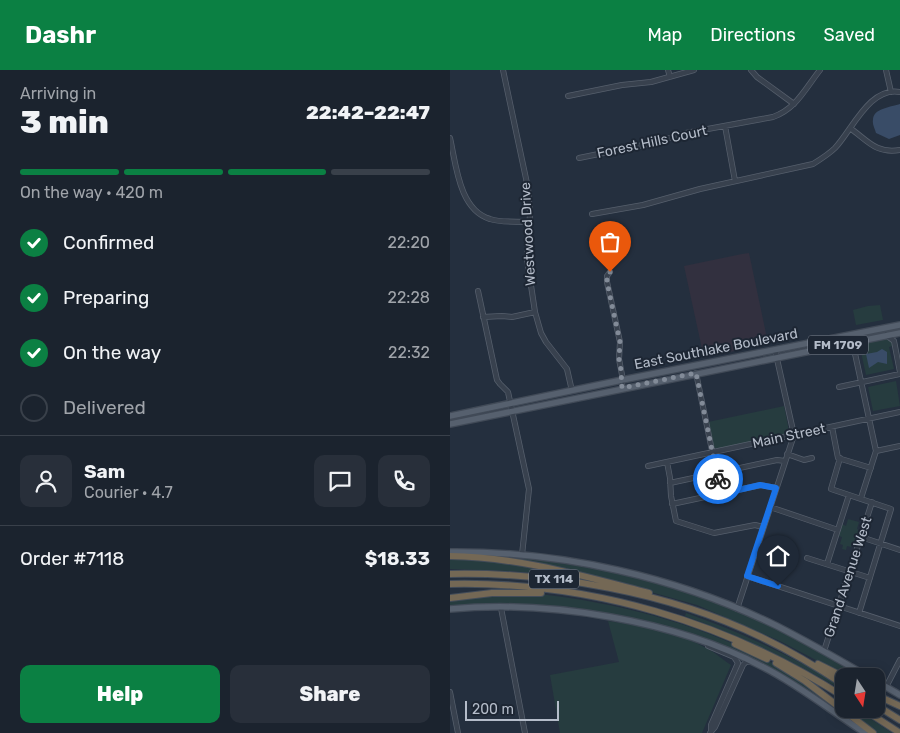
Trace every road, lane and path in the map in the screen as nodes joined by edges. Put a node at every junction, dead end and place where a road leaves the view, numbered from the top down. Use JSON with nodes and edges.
{"nodes":[{"id":1,"x":503,"y":70,"type":"edge"},
{"id":2,"x":668,"y":70,"type":"edge"},
{"id":3,"x":694,"y":70,"type":"edge"},
{"id":4,"x":751,"y":70,"type":"edge"},
{"id":5,"x":820,"y":70,"type":"edge"},
{"id":6,"x":886,"y":70,"type":"edge"},
{"id":7,"x":670,"y":78,"type":"junction"},
{"id":8,"x":897,"y":90,"type":"edge"},
{"id":9,"x":568,"y":96,"type":"dead end"},
{"id":10,"x":794,"y":104,"type":"junction"},
{"id":11,"x":724,"y":126,"type":"junction"},
{"id":12,"x":850,"y":128,"type":"junction"},
{"id":13,"x":450,"y":138,"type":"edge"},
{"id":14,"x":900,"y":150,"type":"edge"},
{"id":15,"x":579,"y":158,"type":"dead end"},
{"id":16,"x":735,"y":181,"type":"junction"},
{"id":17,"x":592,"y":214,"type":"dead end"},
{"id":18,"x":529,"y":222,"type":"junction"},
{"id":19,"x":610,"y":272,"type":"dead end"},
{"id":20,"x":478,"y":291,"type":"dead end"},
{"id":21,"x":535,"y":312,"type":"junction"},
{"id":22,"x":483,"y":318,"type":"junction"},
{"id":23,"x":900,"y":325,"type":"edge"},
{"id":24,"x":900,"y":333,"type":"edge"},
{"id":25,"x":886,"y":336,"type":"junction"},
{"id":26,"x":859,"y":341,"type":"junction"},
{"id":27,"x":894,"y":341,"type":"junction"},
{"id":28,"x":847,"y":343,"type":"junction"},
{"id":29,"x":854,"y":349,"type":"junction"},
{"id":30,"x":776,"y":350,"type":"junction"},
{"id":31,"x":777,"y":357,"type":"junction"},
{"id":32,"x":696,"y":373,"type":"junction"},
{"id":33,"x":900,"y":373,"type":"edge"},
{"id":34,"x":622,"y":380,"type":"junction"},
{"id":35,"x":861,"y":382,"type":"junction"},
{"id":36,"x":838,"y":387,"type":"dead end"},
{"id":37,"x":622,"y":388,"type":"junction"},
{"id":38,"x":572,"y":391,"type":"junction"},
{"id":39,"x":512,"y":404,"type":"junction"},
{"id":40,"x":513,"y":411,"type":"junction"},
{"id":41,"x":900,"y":412,"type":"edge"},
{"id":42,"x":450,"y":416,"type":"edge"},
{"id":43,"x":869,"y":419,"type":"junction"},
{"id":44,"x":450,"y":424,"type":"edge"},
{"id":45,"x":832,"y":426,"type":"junction"},
{"id":46,"x":794,"y":435,"type":"junction"},
{"id":47,"x":900,"y":446,"type":"edge"},
{"id":48,"x":876,"y":451,"type":"junction"},
{"id":49,"x":713,"y":452,"type":"junction"},
{"id":50,"x":787,"y":454,"type":"junction"},
{"id":51,"x":812,"y":458,"type":"dead end"},
{"id":52,"x":840,"y":458,"type":"junction"},
{"id":53,"x":785,"y":461,"type":"junction"},
{"id":54,"x":667,"y":462,"type":"junction"},
{"id":55,"x":648,"y":466,"type":"dead end"},
{"id":56,"x":871,"y":468,"type":"junction"},
{"id":57,"x":717,"y":472,"type":"junction"},
{"id":58,"x":670,"y":483,"type":"junction"},
{"id":59,"x":776,"y":488,"type":"junction"},
{"id":60,"x":721,"y":494,"type":"junction"},
{"id":61,"x":850,"y":495,"type":"junction"},
{"id":62,"x":861,"y":498,"type":"junction"},
{"id":63,"x":872,"y":502,"type":"junction"},
{"id":64,"x":672,"y":504,"type":"junction"},
{"id":65,"x":770,"y":507,"type":"junction"},
{"id":66,"x":763,"y":527,"type":"junction"},
{"id":67,"x":838,"y":530,"type":"junction"},
{"id":68,"x":861,"y":537,"type":"junction"},
{"id":69,"x":880,"y":543,"type":"junction"},
{"id":70,"x":900,"y":550,"type":"edge"},
{"id":71,"x":450,"y":554,"type":"edge"},
{"id":72,"x":522,"y":555,"type":"junction"},
{"id":73,"x":807,"y":558,"type":"dead end"},
{"id":74,"x":827,"y":564,"type":"junction"},
{"id":75,"x":849,"y":571,"type":"junction"},
{"id":76,"x":450,"y":574,"type":"edge"},
{"id":77,"x":747,"y":576,"type":"junction"},
{"id":78,"x":870,"y":578,"type":"junction"},
{"id":79,"x":450,"y":584,"type":"edge"},
{"id":80,"x":585,"y":595,"type":"junction"},
{"id":81,"x":450,"y":598,"type":"edge"},
{"id":82,"x":655,"y":599,"type":"junction"},
{"id":83,"x":838,"y":606,"type":"junction"},
{"id":84,"x":501,"y":608,"type":"junction"},
{"id":85,"x":450,"y":609,"type":"edge"},
{"id":86,"x":736,"y":609,"type":"junction"},
{"id":87,"x":859,"y":613,"type":"junction"},
{"id":88,"x":900,"y":626,"type":"edge"},
{"id":89,"x":711,"y":629,"type":"junction"},
{"id":90,"x":703,"y":641,"type":"junction"},
{"id":91,"x":786,"y":650,"type":"junction"},
{"id":92,"x":824,"y":651,"type":"junction"},
{"id":93,"x":900,"y":660,"type":"edge"},
{"id":94,"x":752,"y":661,"type":"junction"},
{"id":95,"x":853,"y":668,"type":"edge"},
{"id":96,"x":835,"y":672,"type":"edge"},
{"id":97,"x":835,"y":680,"type":"edge"},
{"id":98,"x":886,"y":687,"type":"joint"},
{"id":99,"x":450,"y":692,"type":"edge"},
{"id":100,"x":835,"y":692,"type":"edge"},
{"id":101,"x":900,"y":695,"type":"edge"},
{"id":102,"x":885,"y":699,"type":"edge"},
{"id":103,"x":900,"y":706,"type":"edge"},
{"id":104,"x":885,"y":711,"type":"edge"},
{"id":105,"x":877,"y":718,"type":"edge"},
{"id":106,"x":900,"y":720,"type":"edge"},
{"id":107,"x":711,"y":731,"type":"edge"},
{"id":108,"x":458,"y":733,"type":"edge"},
{"id":109,"x":525,"y":733,"type":"edge"},
{"id":110,"x":864,"y":733,"type":"edge"},
{"id":111,"x":873,"y":733,"type":"edge"},
{"id":112,"x":900,"y":733,"type":"edge"}],
"edges":[{"from":1,"to":18,"type":"street","name":"Westwood Drive"},
{"from":2,"to":7,"type":"street"},
{"from":3,"to":7,"type":"street"},
{"from":4,"to":10,"type":"street"},
{"from":5,"to":10,"type":"street"},
{"from":6,"to":8,"type":"street"},
{"from":7,"to":9,"type":"street"},
{"from":8,"to":12,"type":"street"},
{"from":10,"to":11,"type":"street","name":"Forest Hills Court"},
{"from":11,"to":15,"type":"street","name":"Forest Hills Court"},
{"from":11,"to":16,"type":"street"},
{"from":12,"to":14,"type":"street"},
{"from":12,"to":16,"type":"street"},
{"from":13,"to":18,"type":"street"},
{"from":16,"to":17,"type":"street"},
{"from":18,"to":21,"type":"street","name":"Westwood Drive"},
{"from":19,"to":34,"type":"street"},
{"from":20,"to":22,"type":"street"},
{"from":21,"to":22,"type":"street"},
{"from":21,"to":38,"type":"street","name":"Westwood Drive"},
{"from":22,"to":39,"type":"street"},
{"from":23,"to":30,"type":"main road","name":"East Southlake Boulevard","number":"FM 1709"},
{"from":24,"to":25,"type":"main road","name":"East Southlake Boulevard","number":"FM 1709"},
{"from":24,"to":27,"type":"street"},
{"from":25,"to":26,"type":"main road","name":"East Southlake Boulevard","number":"FM 1709"},
{"from":25,"to":27,"type":"street"},
{"from":26,"to":28,"type":"main road","name":"East Southlake Boulevard","number":"FM 1709"},
{"from":26,"to":29,"type":"street"},
{"from":27,"to":33,"type":"street"},
{"from":28,"to":29,"type":"street"},
{"from":28,"to":31,"type":"main road","name":"East Southlake Boulevard","number":"FM 1709"},
{"from":29,"to":35,"type":"street"},
{"from":30,"to":31,"type":"street"},
{"from":30,"to":34,"type":"main road","name":"East Southlake Boulevard","number":"FM 1709"},
{"from":31,"to":32,"type":"main road","name":"East Southlake Boulevard","number":"FM 1709"},
{"from":31,"to":46,"type":"street"},
{"from":32,"to":37,"type":"main road","name":"East Southlake Boulevard","number":"FM 1709"},
{"from":32,"to":49,"type":"street"},
{"from":33,"to":35,"type":"street"},
{"from":34,"to":37,"type":"street"},
{"from":34,"to":38,"type":"main road","name":"East Southlake Boulevard","number":"FM 1709"},
{"from":35,"to":36,"type":"street"},
{"from":35,"to":43,"type":"street"},
{"from":37,"to":40,"type":"main road","name":"East Southlake Boulevard","number":"FM 1709"},
{"from":38,"to":39,"type":"main road","name":"East Southlake Boulevard","number":"FM 1709"},
{"from":39,"to":40,"type":"street"},
{"from":39,"to":42,"type":"main road","name":"East Southlake Boulevard","number":"FM 1709"},
{"from":40,"to":44,"type":"main road","name":"East Southlake Boulevard","number":"FM 1709"},
{"from":40,"to":72,"type":"street"},
{"from":41,"to":43,"type":"street","name":"Main Street"},
{"from":43,"to":45,"type":"street","name":"Main Street"},
{"from":43,"to":48,"type":"street"},
{"from":45,"to":46,"type":"street","name":"Main Street"},
{"from":45,"to":52,"type":"street"},
{"from":46,"to":49,"type":"street","name":"Main Street"},
{"from":46,"to":50,"type":"street"},
{"from":47,"to":48,"type":"street"},
{"from":48,"to":56,"type":"street"},
{"from":49,"to":54,"type":"street","name":"Main Street"},
{"from":49,"to":57,"type":"street"},
{"from":50,"to":51,"type":"street"},
{"from":50,"to":53,"type":"street"},
{"from":52,"to":56,"type":"street"},
{"from":52,"to":61,"type":"street"},
{"from":53,"to":57,"type":"street"},
{"from":53,"to":59,"type":"street"},
{"from":54,"to":55,"type":"street","name":"Main Street"},
{"from":54,"to":58,"type":"street"},
{"from":56,"to":62,"type":"street"},
{"from":57,"to":58,"type":"street"},
{"from":57,"to":60,"type":"street"},
{"from":58,"to":64,"type":"street"},
{"from":59,"to":60,"type":"street"},
{"from":59,"to":65,"type":"street"},
{"from":60,"to":64,"type":"street"},
{"from":61,"to":62,"type":"street"},
{"from":61,"to":67,"type":"street"},
{"from":62,"to":63,"type":"street"},
{"from":63,"to":68,"type":"street","name":"Grand Avenue West"},
{"from":63,"to":69,"type":"street"},
{"from":64,"to":66,"type":"street"},
{"from":65,"to":66,"type":"street"},
{"from":65,"to":67,"type":"street"},
{"from":66,"to":77,"type":"street"},
{"from":67,"to":74,"type":"street"},
{"from":68,"to":69,"type":"street"},
{"from":68,"to":75,"type":"street","name":"Grand Avenue West"},
{"from":69,"to":70,"type":"street"},
{"from":69,"to":78,"type":"street"},
{"from":71,"to":72,"type":"main road"},
{"from":71,"to":82,"type":"highway"},
{"from":72,"to":86,"type":"main road"},
{"from":73,"to":74,"type":"street"},
{"from":74,"to":75,"type":"street"},
{"from":75,"to":78,"type":"street"},
{"from":75,"to":83,"type":"street","name":"Grand Avenue West"},
{"from":76,"to":82,"type":"highway","number":"TX 114"},
{"from":77,"to":83,"type":"street"},
{"from":77,"to":86,"type":"street"},
{"from":78,"to":87,"type":"street"},
{"from":79,"to":80,"type":"highway","number":"TX 114"},
{"from":80,"to":81,"type":"highway"},
{"from":80,"to":89,"type":"highway","number":"TX 114"},
{"from":82,"to":91,"type":"highway","number":"TX 114"},
{"from":83,"to":87,"type":"street"},
{"from":83,"to":92,"type":"street","name":"Grand Avenue West"},
{"from":84,"to":85,"type":"main road"},
{"from":84,"to":90,"type":"main road"},
{"from":84,"to":109,"type":"street"},
{"from":86,"to":92,"type":"main road"},
{"from":87,"to":88,"type":"street"},
{"from":89,"to":100,"type":"highway","number":"TX 114"},
{"from":89,"to":111,"type":"highway"},
{"from":90,"to":94,"type":"main road"},
{"from":90,"to":107,"type":"street"},
{"from":91,"to":96,"type":"highway"},
{"from":91,"to":97,"type":"highway","number":"TX 114"},
{"from":92,"to":95,"type":"main road"},
{"from":93,"to":98,"type":"street"},
{"from":94,"to":107,"type":"street"},
{"from":94,"to":110,"type":"main road"},
{"from":98,"to":101,"type":"main road"},
{"from":99,"to":108,"type":"street"},
{"from":102,"to":103,"type":"highway"},
{"from":104,"to":106,"type":"highway"},
{"from":105,"to":112,"type":"highway"}]}
